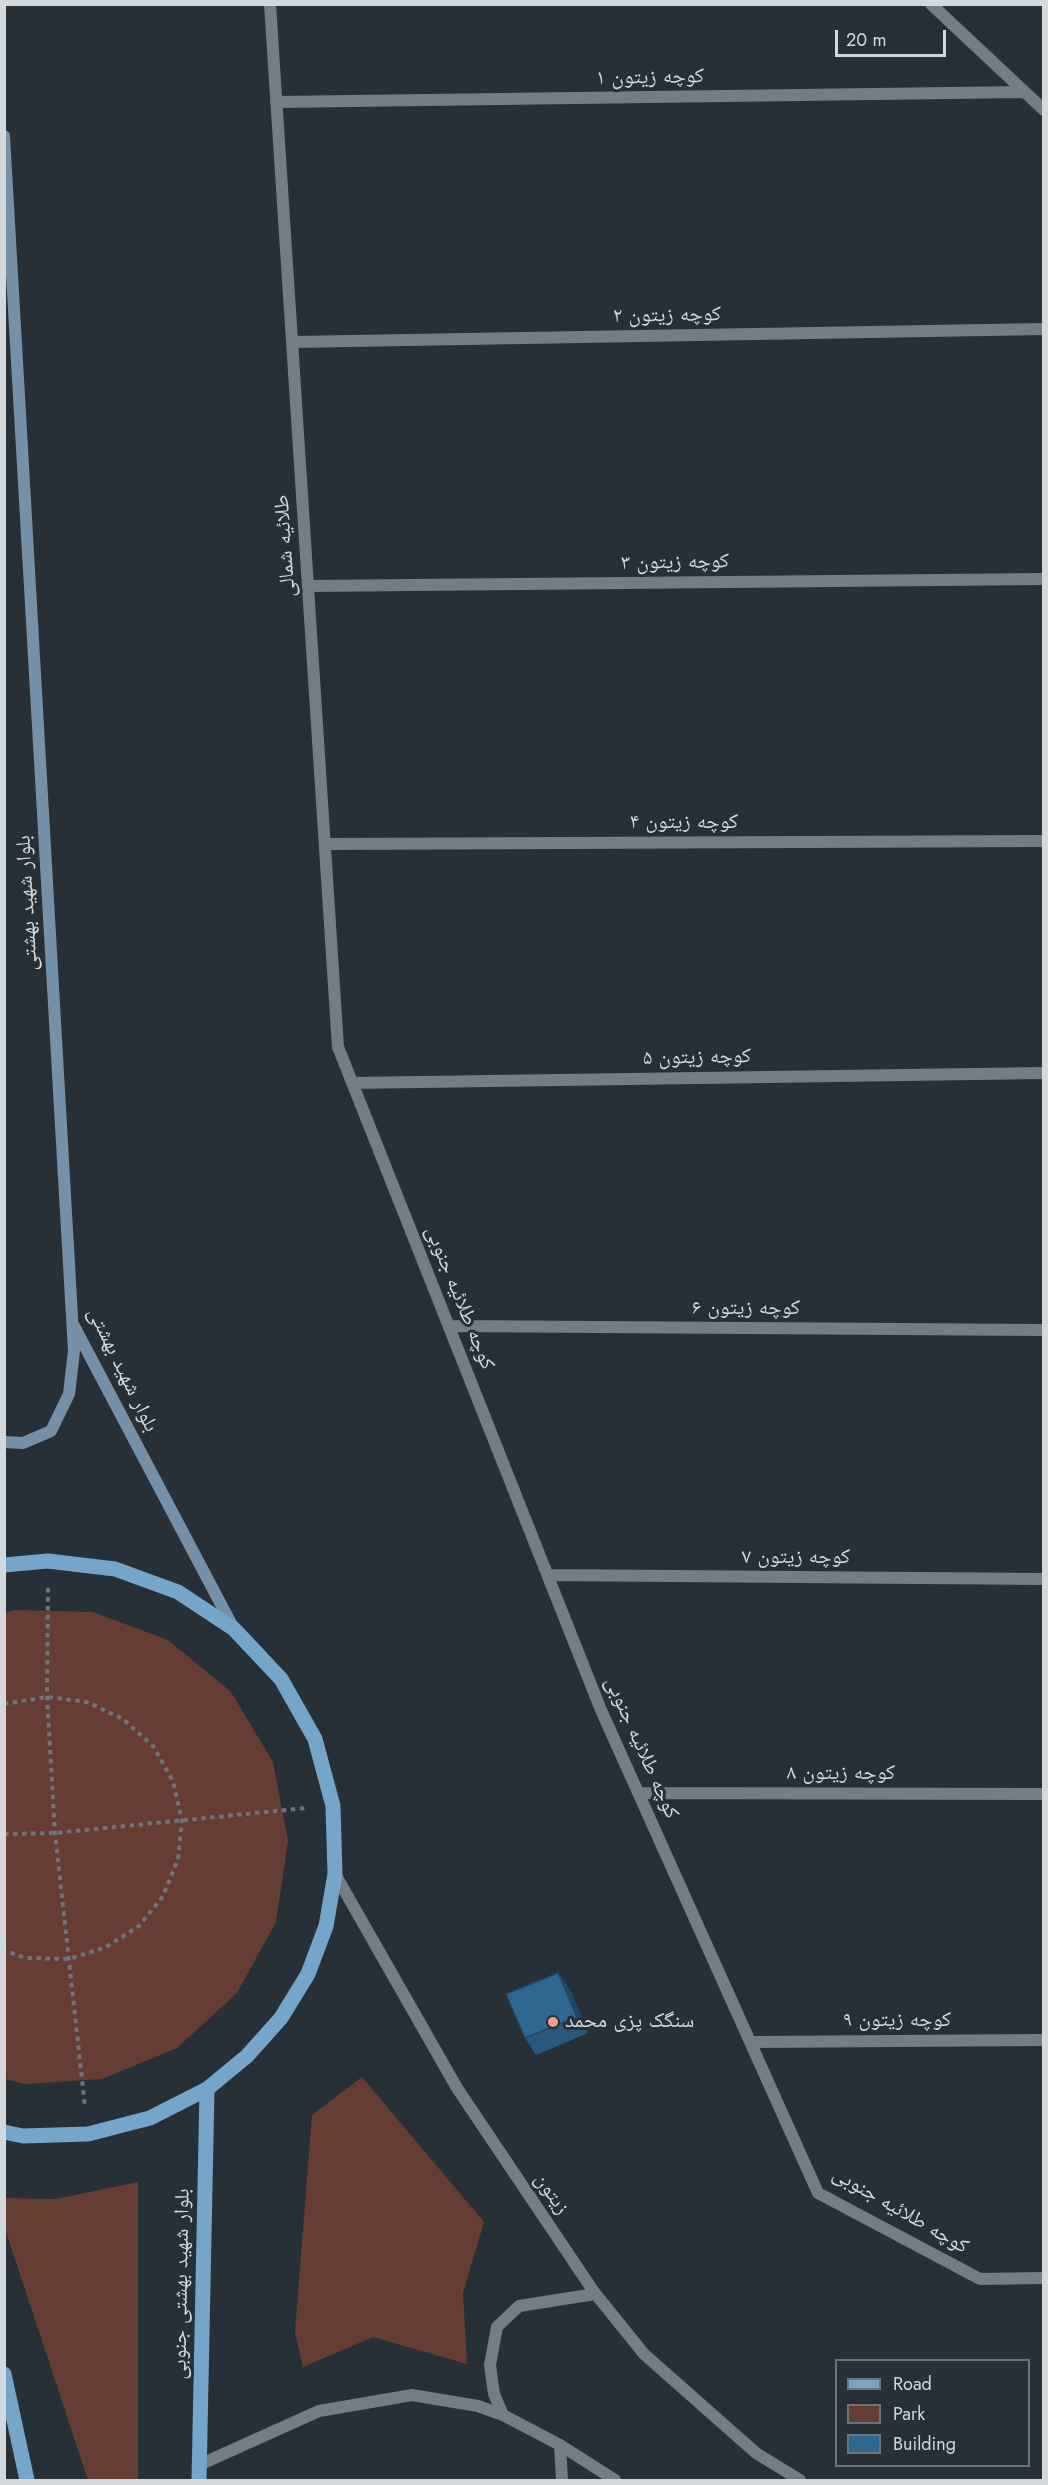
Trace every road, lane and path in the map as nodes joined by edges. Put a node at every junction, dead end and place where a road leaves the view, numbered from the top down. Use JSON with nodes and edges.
{"nodes":[{"id":1,"x":270,"y":4,"type":"edge"},
{"id":2,"x":931,"y":4,"type":"edge"},
{"id":3,"x":1024,"y":92,"type":"junction"},
{"id":4,"x":276,"y":102,"type":"junction"},
{"id":5,"x":1044,"y":110,"type":"edge"},
{"id":6,"x":4,"y":136,"type":"edge"},
{"id":7,"x":1044,"y":329,"type":"edge"},
{"id":8,"x":292,"y":342,"type":"junction"},
{"id":9,"x":1044,"y":579,"type":"edge"},
{"id":10,"x":308,"y":586,"type":"junction"},
{"id":11,"x":1044,"y":841,"type":"edge"},
{"id":12,"x":324,"y":844,"type":"junction"},
{"id":13,"x":1044,"y":1073,"type":"edge"},
{"id":14,"x":352,"y":1083,"type":"junction"},
{"id":15,"x":71,"y":1319,"type":"junction"},
{"id":16,"x":449,"y":1326,"type":"junction"},
{"id":17,"x":1044,"y":1330,"type":"edge"},
{"id":18,"x":4,"y":1442,"type":"edge"},
{"id":19,"x":48,"y":1561,"type":"junction"},
{"id":20,"x":4,"y":1565,"type":"edge"},
{"id":21,"x":548,"y":1575,"type":"junction"},
{"id":22,"x":1044,"y":1580,"type":"edge"},
{"id":23,"x":234,"y":1629,"type":"junction"},
{"id":24,"x":47,"y":1696,"type":"junction"},
{"id":25,"x":4,"y":1704,"type":"edge"},
{"id":26,"x":639,"y":1793,"type":"junction"},
{"id":27,"x":1044,"y":1794,"type":"edge"},
{"id":28,"x":333,"y":1806,"type":"junction"},
{"id":29,"x":182,"y":1821,"type":"junction"},
{"id":30,"x":55,"y":1833,"type":"junction"},
{"id":31,"x":4,"y":1834,"type":"edge"},
{"id":32,"x":335,"y":1874,"type":"junction"},
{"id":33,"x":4,"y":1950,"type":"edge"},
{"id":34,"x":69,"y":1959,"type":"junction"},
{"id":35,"x":1044,"y":2040,"type":"edge"},
{"id":36,"x":751,"y":2042,"type":"junction"},
{"id":37,"x":207,"y":2089,"type":"junction"},
{"id":38,"x":4,"y":2132,"type":"edge"},
{"id":39,"x":88,"y":2134,"type":"junction"},
{"id":40,"x":1044,"y":2278,"type":"edge"},
{"id":41,"x":595,"y":2294,"type":"junction"},
{"id":42,"x":4,"y":2374,"type":"edge"},
{"id":43,"x":503,"y":2415,"type":"junction"},
{"id":44,"x":560,"y":2445,"type":"junction"},
{"id":45,"x":199,"y":2473,"type":"edge"},
{"id":46,"x":27,"y":2481,"type":"edge"},
{"id":47,"x":562,"y":2481,"type":"edge"},
{"id":48,"x":615,"y":2481,"type":"edge"},
{"id":49,"x":800,"y":2481,"type":"edge"}],
"edges":[{"from":1,"to":4,"type":"street","name":"طلائیه شمالی"},
{"from":2,"to":3,"type":"street"},
{"from":3,"to":4,"type":"street","name":"کوچه زیتون ۱"},
{"from":3,"to":5,"type":"street"},
{"from":4,"to":8,"type":"street","name":"طلائیه شمالی"},
{"from":6,"to":15,"type":"main road","name":"بلوار شهید بهشتی"},
{"from":7,"to":8,"type":"street","name":"کوچه زیتون ۲"},
{"from":8,"to":10,"type":"street","name":"طلائیه شمالی"},
{"from":9,"to":10,"type":"street","name":"کوچه زیتون ۳"},
{"from":10,"to":12,"type":"street","name":"طلائیه شمالی"},
{"from":11,"to":12,"type":"street","name":"کوچه زیتون ۴"},
{"from":12,"to":14,"type":"street","name":"طلائیه شمالی"},
{"from":13,"to":14,"type":"street","name":"کوچه زیتون ۵"},
{"from":14,"to":16,"type":"street","name":"کوچه طلائیه جنوبی"},
{"from":15,"to":18,"type":"main road"},
{"from":15,"to":23,"type":"main road","name":"بلوار شهید بهشتی"},
{"from":16,"to":17,"type":"street","name":"کوچه زیتون ۶"},
{"from":16,"to":21,"type":"street","name":"کوچه طلائیه جنوبی"},
{"from":19,"to":20,"type":"main road"},
{"from":19,"to":23,"type":"main road"},
{"from":19,"to":24,"type":"path"},
{"from":21,"to":22,"type":"street","name":"کوچه زیتون ۷"},
{"from":21,"to":26,"type":"street","name":"کوچه طلائیه جنوبی"},
{"from":23,"to":28,"type":"main road"},
{"from":24,"to":25,"type":"path"},
{"from":24,"to":29,"type":"path"},
{"from":24,"to":30,"type":"path"},
{"from":26,"to":27,"type":"street","name":"کوچه زیتون ۸"},
{"from":26,"to":36,"type":"street","name":"کوچه طلائیه جنوبی"},
{"from":28,"to":29,"type":"path"},
{"from":28,"to":32,"type":"main road"},
{"from":29,"to":30,"type":"path"},
{"from":29,"to":34,"type":"path"},
{"from":30,"to":31,"type":"path"},
{"from":30,"to":34,"type":"path"},
{"from":32,"to":37,"type":"main road"},
{"from":32,"to":41,"type":"street","name":"زيتون"},
{"from":33,"to":34,"type":"path"},
{"from":34,"to":39,"type":"path"},
{"from":35,"to":36,"type":"street","name":"کوچه زیتون ۹"},
{"from":36,"to":40,"type":"street","name":"کوچه طلائیه جنوبی"},
{"from":37,"to":39,"type":"main road"},
{"from":37,"to":45,"type":"main road","name":"بلوار شهید بهشتی جنوبی"},
{"from":38,"to":39,"type":"main road"},
{"from":41,"to":43,"type":"street"},
{"from":41,"to":49,"type":"street","name":"زيتون"},
{"from":42,"to":46,"type":"main road"},
{"from":43,"to":44,"type":"street"},
{"from":43,"to":45,"type":"street"},
{"from":44,"to":47,"type":"street"},
{"from":44,"to":48,"type":"street"}]}
